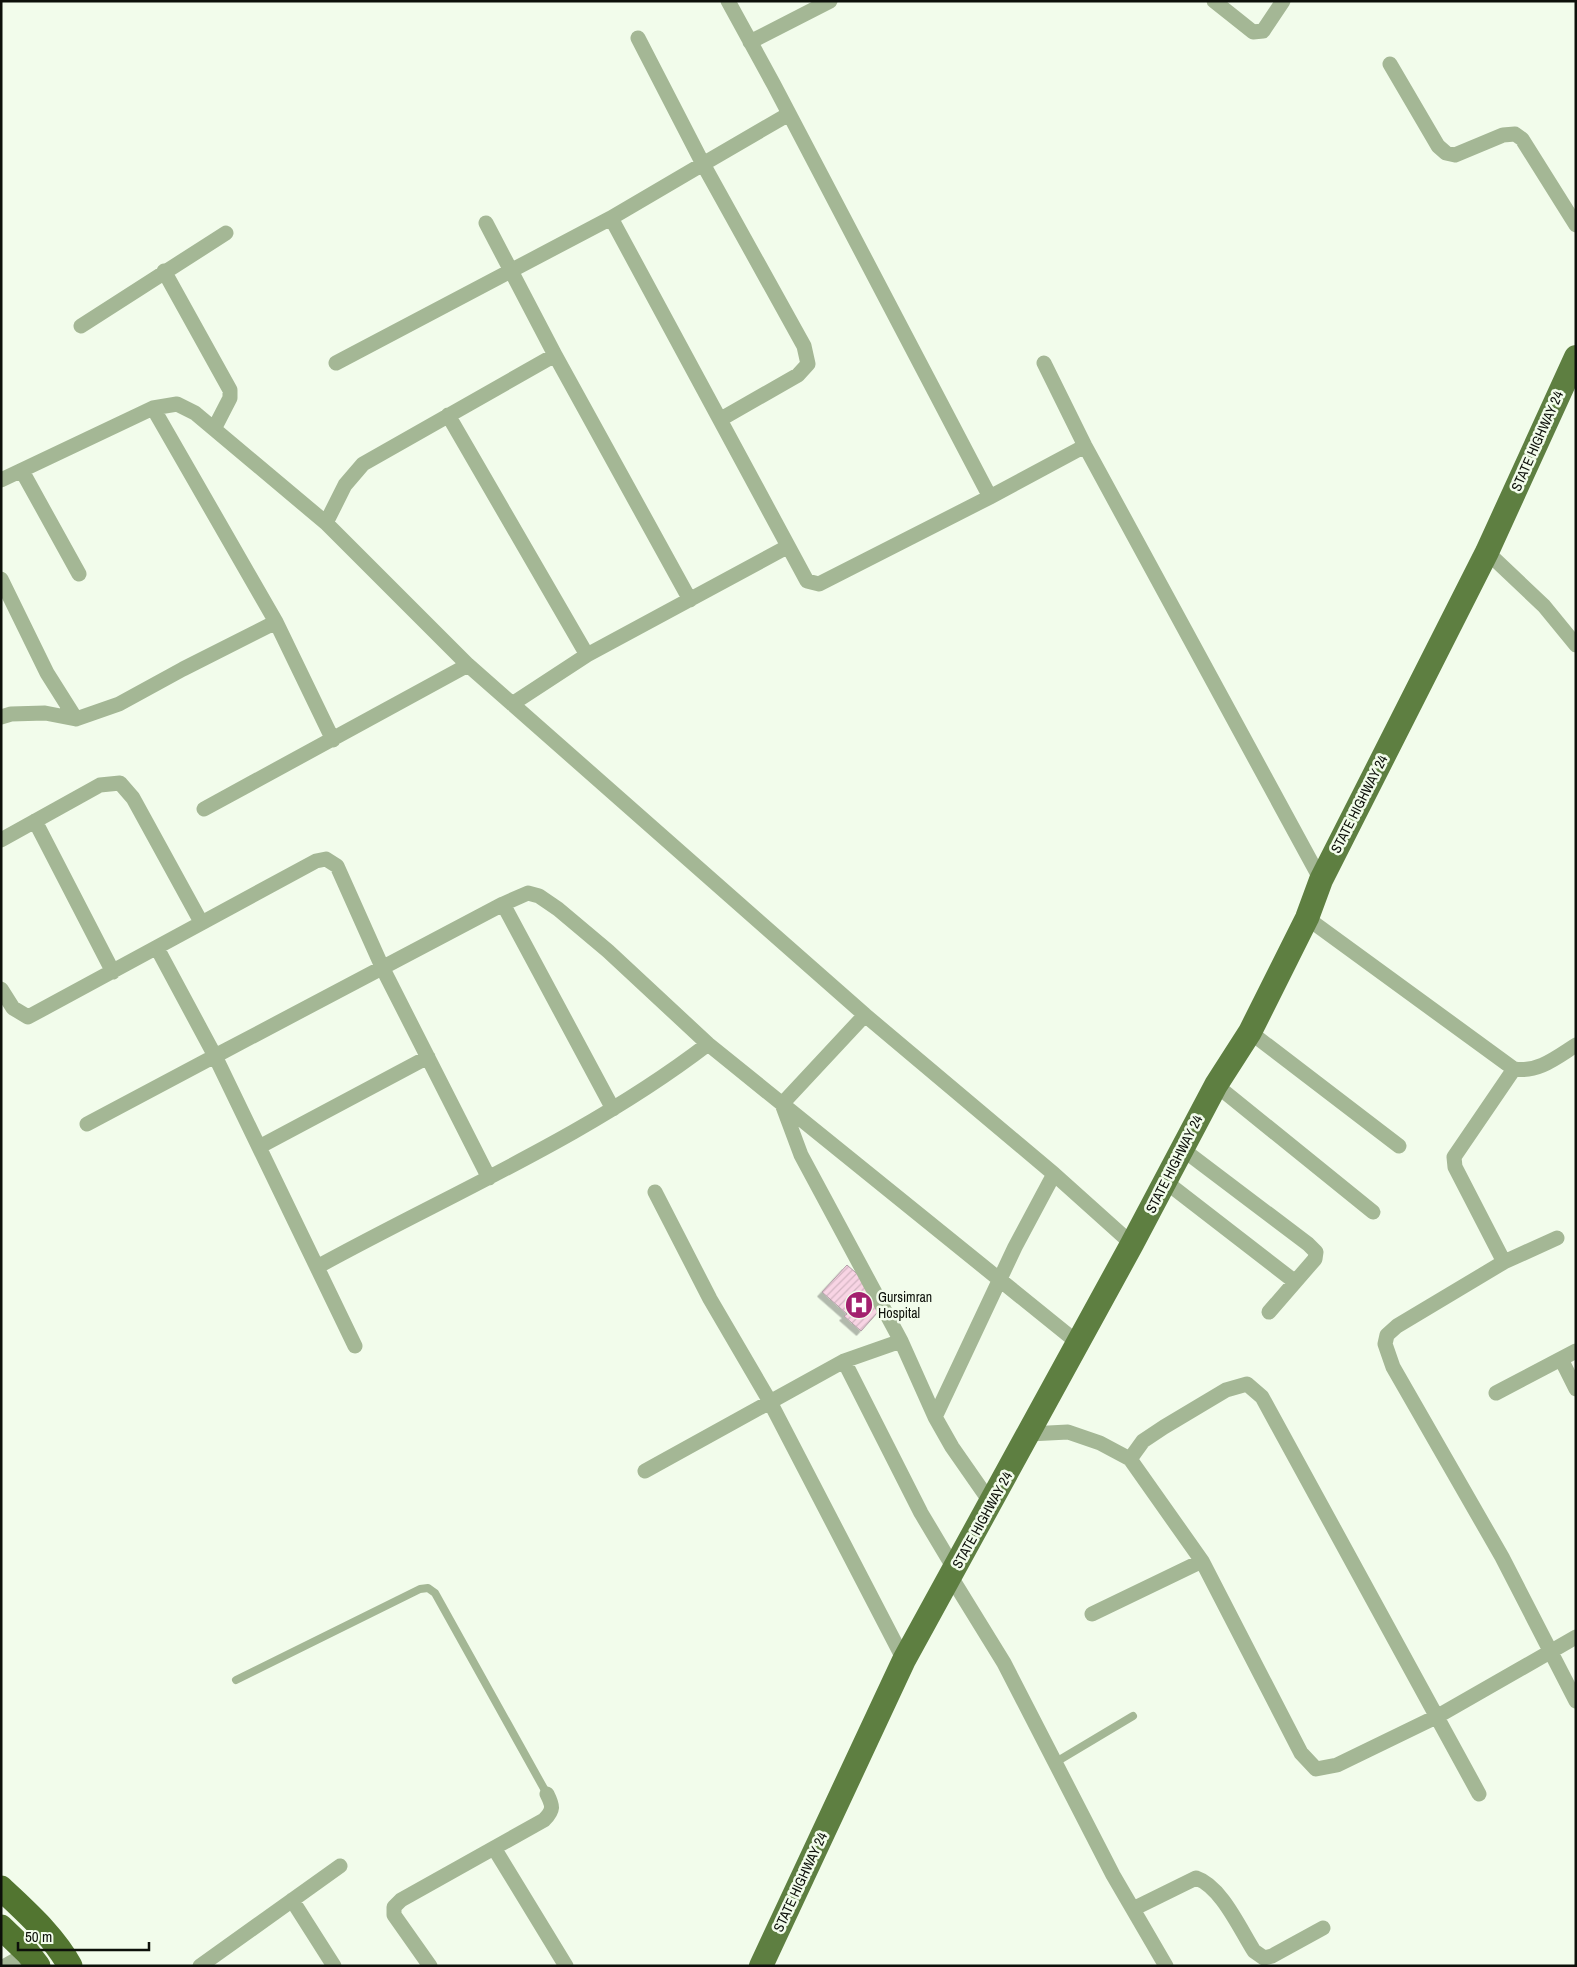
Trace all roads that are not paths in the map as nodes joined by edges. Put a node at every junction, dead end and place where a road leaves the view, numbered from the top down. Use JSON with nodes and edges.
{"nodes":[{"id":1,"x":728,"y":1,"type":"edge"},
{"id":2,"x":830,"y":1,"type":"edge"},
{"id":3,"x":1214,"y":1,"type":"edge"},
{"id":4,"x":1283,"y":1,"type":"edge"},
{"id":5,"x":638,"y":38,"type":"dead end"},
{"id":6,"x":750,"y":42,"type":"junction"},
{"id":7,"x":1390,"y":64,"type":"dead end"},
{"id":8,"x":789,"y":114,"type":"junction"},
{"id":9,"x":703,"y":164,"type":"junction"},
{"id":10,"x":612,"y":218,"type":"junction"},
{"id":11,"x":486,"y":223,"type":"dead end"},
{"id":12,"x":1576,"y":225,"type":"edge"},
{"id":13,"x":226,"y":234,"type":"dead end"},
{"id":14,"x":510,"y":270,"type":"junction"},
{"id":15,"x":164,"y":271,"type":"junction"},
{"id":16,"x":81,"y":326,"type":"dead end"},
{"id":17,"x":555,"y":355,"type":"junction"},
{"id":18,"x":336,"y":363,"type":"dead end"},
{"id":19,"x":1044,"y":363,"type":"dead end"},
{"id":20,"x":1573,"y":372,"type":"edge"},
{"id":21,"x":153,"y":408,"type":"junction"},
{"id":22,"x":448,"y":415,"type":"junction"},
{"id":23,"x":721,"y":419,"type":"junction"},
{"id":24,"x":214,"y":430,"type":"junction"},
{"id":25,"x":1085,"y":446,"type":"junction"},
{"id":26,"x":22,"y":472,"type":"junction"},
{"id":27,"x":1,"y":480,"type":"edge"},
{"id":28,"x":990,"y":497,"type":"junction"},
{"id":29,"x":326,"y":523,"type":"junction"},
{"id":30,"x":787,"y":547,"type":"junction"},
{"id":31,"x":1487,"y":552,"type":"junction"},
{"id":32,"x":79,"y":574,"type":"dead end"},
{"id":33,"x":1,"y":579,"type":"edge"},
{"id":34,"x":690,"y":600,"type":"junction"},
{"id":35,"x":276,"y":622,"type":"junction"},
{"id":36,"x":1576,"y":645,"type":"edge"},
{"id":37,"x":587,"y":655,"type":"junction"},
{"id":38,"x":468,"y":665,"type":"junction"},
{"id":39,"x":512,"y":704,"type":"junction"},
{"id":40,"x":1,"y":718,"type":"edge"},
{"id":41,"x":76,"y":719,"type":"junction"},
{"id":42,"x":334,"y":740,"type":"junction"},
{"id":43,"x":204,"y":809,"type":"dead end"},
{"id":44,"x":34,"y":821,"type":"junction"},
{"id":45,"x":1,"y":840,"type":"edge"},
{"id":46,"x":1321,"y":880,"type":"junction"},
{"id":47,"x":503,"y":904,"type":"junction"},
{"id":48,"x":1307,"y":918,"type":"junction"},
{"id":49,"x":201,"y":922,"type":"junction"},
{"id":50,"x":157,"y":948,"type":"junction"},
{"id":51,"x":383,"y":969,"type":"junction"},
{"id":52,"x":113,"y":972,"type":"junction"},
{"id":53,"x":1,"y":989,"type":"edge"},
{"id":54,"x":865,"y":1014,"type":"junction"},
{"id":55,"x":1250,"y":1032,"type":"junction"},
{"id":56,"x":708,"y":1044,"type":"junction"},
{"id":57,"x":1576,"y":1045,"type":"edge"},
{"id":58,"x":215,"y":1056,"type":"junction"},
{"id":59,"x":428,"y":1058,"type":"junction"},
{"id":60,"x":1514,"y":1069,"type":"junction"},
{"id":61,"x":1216,"y":1084,"type":"junction"},
{"id":62,"x":782,"y":1104,"type":"junction"},
{"id":63,"x":613,"y":1109,"type":"junction"},
{"id":64,"x":87,"y":1124,"type":"dead end"},
{"id":65,"x":1399,"y":1146,"type":"dead end"},
{"id":66,"x":259,"y":1147,"type":"junction"},
{"id":67,"x":1181,"y":1148,"type":"junction"},
{"id":68,"x":1054,"y":1174,"type":"junction"},
{"id":69,"x":489,"y":1178,"type":"junction"},
{"id":70,"x":1166,"y":1182,"type":"junction"},
{"id":71,"x":655,"y":1192,"type":"dead end"},
{"id":72,"x":1373,"y":1212,"type":"dead end"},
{"id":73,"x":1557,"y":1238,"type":"dead end"},
{"id":74,"x":1132,"y":1244,"type":"junction"},
{"id":75,"x":1504,"y":1262,"type":"junction"},
{"id":76,"x":317,"y":1267,"type":"junction"},
{"id":77,"x":1000,"y":1280,"type":"junction"},
{"id":78,"x":1294,"y":1281,"type":"junction"},
{"id":79,"x":1269,"y":1312,"type":"dead end"},
{"id":80,"x":901,"y":1341,"type":"junction"},
{"id":81,"x":1078,"y":1343,"type":"junction"},
{"id":82,"x":354,"y":1346,"type":"dead end"},
{"id":83,"x":1576,"y":1351,"type":"edge"},
{"id":84,"x":1561,"y":1359,"type":"junction"},
{"id":85,"x":844,"y":1360,"type":"junction"},
{"id":86,"x":1576,"y":1389,"type":"edge"},
{"id":87,"x":1496,"y":1393,"type":"dead end"},
{"id":88,"x":770,"y":1400,"type":"junction"},
{"id":89,"x":935,"y":1417,"type":"junction"},
{"id":90,"x":1029,"y":1434,"type":"junction"},
{"id":91,"x":1130,"y":1460,"type":"junction"},
{"id":92,"x":645,"y":1471,"type":"dead end"},
{"id":93,"x":991,"y":1503,"type":"junction"},
{"id":94,"x":1202,"y":1561,"type":"junction"},
{"id":95,"x":953,"y":1574,"type":"junction"},
{"id":96,"x":1092,"y":1614,"type":"dead end"},
{"id":97,"x":1576,"y":1637,"type":"edge"},
{"id":98,"x":1549,"y":1652,"type":"junction"},
{"id":99,"x":904,"y":1660,"type":"junction"},
{"id":100,"x":236,"y":1680,"type":"dead end"},
{"id":101,"x":1576,"y":1701,"type":"edge"},
{"id":102,"x":1133,"y":1716,"type":"dead end"},
{"id":103,"x":1438,"y":1716,"type":"junction"},
{"id":104,"x":1056,"y":1762,"type":"junction"},
{"id":105,"x":547,"y":1794,"type":"joint"},
{"id":106,"x":1479,"y":1794,"type":"dead end"},
{"id":107,"x":494,"y":1848,"type":"junction"},
{"id":108,"x":340,"y":1866,"type":"dead end"},
{"id":109,"x":1,"y":1888,"type":"edge"},
{"id":110,"x":292,"y":1900,"type":"junction"},
{"id":111,"x":1133,"y":1909,"type":"junction"},
{"id":112,"x":1,"y":1927,"type":"edge"},
{"id":113,"x":1323,"y":1928,"type":"dead end"},
{"id":114,"x":33,"y":1959,"type":"edge"},
{"id":115,"x":5,"y":1966,"type":"edge"},
{"id":116,"x":70,"y":1966,"type":"edge"},
{"id":117,"x":200,"y":1966,"type":"edge"},
{"id":118,"x":334,"y":1966,"type":"edge"},
{"id":119,"x":430,"y":1966,"type":"edge"},
{"id":120,"x":566,"y":1966,"type":"edge"},
{"id":121,"x":761,"y":1966,"type":"edge"},
{"id":122,"x":1166,"y":1966,"type":"edge"}],
"edges":[{"from":1,"to":6,"type":"street"},
{"from":2,"to":6,"type":"street"},
{"from":3,"to":4,"type":"street"},
{"from":5,"to":9,"type":"street"},
{"from":6,"to":8,"type":"street"},
{"from":7,"to":12,"type":"street"},
{"from":8,"to":9,"type":"street"},
{"from":8,"to":28,"type":"street"},
{"from":9,"to":10,"type":"street"},
{"from":9,"to":23,"type":"street"},
{"from":10,"to":14,"type":"street"},
{"from":10,"to":23,"type":"street"},
{"from":11,"to":14,"type":"street"},
{"from":13,"to":15,"type":"street"},
{"from":14,"to":17,"type":"street"},
{"from":14,"to":18,"type":"street"},
{"from":15,"to":16,"type":"street"},
{"from":15,"to":24,"type":"street"},
{"from":17,"to":22,"type":"street"},
{"from":17,"to":34,"type":"street"},
{"from":19,"to":25,"type":"street"},
{"from":20,"to":31,"type":"main road","name":"STATE HIGHWAY 24"},
{"from":21,"to":24,"type":"street"},
{"from":21,"to":26,"type":"street"},
{"from":21,"to":35,"type":"street"},
{"from":22,"to":29,"type":"street"},
{"from":22,"to":37,"type":"street"},
{"from":23,"to":30,"type":"street"},
{"from":24,"to":29,"type":"street"},
{"from":25,"to":28,"type":"street"},
{"from":25,"to":46,"type":"street"},
{"from":26,"to":27,"type":"street"},
{"from":26,"to":32,"type":"street"},
{"from":28,"to":30,"type":"street"},
{"from":29,"to":38,"type":"street"},
{"from":30,"to":34,"type":"street"},
{"from":31,"to":36,"type":"street"},
{"from":31,"to":46,"type":"main road","name":"STATE HIGHWAY 24"},
{"from":33,"to":41,"type":"street"},
{"from":34,"to":37,"type":"street"},
{"from":35,"to":41,"type":"street"},
{"from":35,"to":42,"type":"street"},
{"from":37,"to":39,"type":"street"},
{"from":38,"to":39,"type":"street"},
{"from":38,"to":42,"type":"street"},
{"from":39,"to":54,"type":"street"},
{"from":40,"to":41,"type":"street"},
{"from":42,"to":43,"type":"street"},
{"from":44,"to":45,"type":"street"},
{"from":44,"to":49,"type":"street"},
{"from":44,"to":52,"type":"street"},
{"from":46,"to":48,"type":"main road","name":"STATE HIGHWAY 24"},
{"from":47,"to":51,"type":"street"},
{"from":47,"to":56,"type":"street"},
{"from":47,"to":63,"type":"street"},
{"from":48,"to":55,"type":"main road","name":"STATE HIGHWAY 24"},
{"from":48,"to":60,"type":"street"},
{"from":49,"to":50,"type":"street"},
{"from":49,"to":51,"type":"street"},
{"from":50,"to":52,"type":"street"},
{"from":50,"to":58,"type":"street"},
{"from":51,"to":58,"type":"street"},
{"from":51,"to":59,"type":"street"},
{"from":52,"to":53,"type":"street"},
{"from":54,"to":62,"type":"street"},
{"from":54,"to":68,"type":"street"},
{"from":55,"to":61,"type":"main road","name":"STATE HIGHWAY 24"},
{"from":55,"to":65,"type":"street"},
{"from":56,"to":62,"type":"street"},
{"from":56,"to":63,"type":"street"},
{"from":57,"to":60,"type":"street"},
{"from":58,"to":64,"type":"street"},
{"from":58,"to":66,"type":"street"},
{"from":59,"to":66,"type":"street"},
{"from":59,"to":69,"type":"street"},
{"from":60,"to":75,"type":"street"},
{"from":61,"to":67,"type":"main road","name":"STATE HIGHWAY 24"},
{"from":61,"to":72,"type":"street"},
{"from":62,"to":77,"type":"street"},
{"from":62,"to":80,"type":"street"},
{"from":63,"to":69,"type":"street"},
{"from":66,"to":76,"type":"street"},
{"from":67,"to":70,"type":"main road","name":"STATE HIGHWAY 24"},
{"from":67,"to":78,"type":"street"},
{"from":68,"to":74,"type":"street"},
{"from":68,"to":77,"type":"street"},
{"from":69,"to":76,"type":"street"},
{"from":70,"to":74,"type":"main road","name":"STATE HIGHWAY 24"},
{"from":70,"to":78,"type":"street"},
{"from":71,"to":88,"type":"street"},
{"from":73,"to":75,"type":"street"},
{"from":74,"to":81,"type":"main road","name":"STATE HIGHWAY 24"},
{"from":75,"to":98,"type":"street"},
{"from":76,"to":82,"type":"street"},
{"from":77,"to":81,"type":"street"},
{"from":77,"to":89,"type":"street"},
{"from":78,"to":79,"type":"street"},
{"from":80,"to":85,"type":"street"},
{"from":80,"to":89,"type":"street"},
{"from":81,"to":90,"type":"main road","name":"STATE HIGHWAY 24"},
{"from":83,"to":84,"type":"street"},
{"from":84,"to":86,"type":"street"},
{"from":84,"to":87,"type":"street"},
{"from":85,"to":88,"type":"street"},
{"from":85,"to":95,"type":"street"},
{"from":88,"to":92,"type":"street"},
{"from":88,"to":99,"type":"street"},
{"from":89,"to":93,"type":"street"},
{"from":90,"to":91,"type":"street"},
{"from":90,"to":93,"type":"main road","name":"STATE HIGHWAY 24"},
{"from":91,"to":94,"type":"street"},
{"from":91,"to":103,"type":"street"},
{"from":93,"to":95,"type":"main road","name":"STATE HIGHWAY 24"},
{"from":94,"to":96,"type":"street"},
{"from":94,"to":103,"type":"street"},
{"from":95,"to":99,"type":"main road","name":"STATE HIGHWAY 24"},
{"from":95,"to":104,"type":"street"},
{"from":97,"to":98,"type":"street"},
{"from":98,"to":101,"type":"street"},
{"from":98,"to":103,"type":"street"},
{"from":99,"to":121,"type":"main road","name":"STATE HIGHWAY 24"},
{"from":100,"to":105,"type":"lane"},
{"from":102,"to":104,"type":"lane"},
{"from":103,"to":106,"type":"street"},
{"from":104,"to":111,"type":"street"},
{"from":105,"to":107,"type":"street"},
{"from":107,"to":119,"type":"street"},
{"from":107,"to":120,"type":"street"},
{"from":108,"to":110,"type":"street"},
{"from":109,"to":116,"type":"highway"},
{"from":110,"to":117,"type":"street"},
{"from":110,"to":118,"type":"street"},
{"from":111,"to":113,"type":"street"},
{"from":111,"to":122,"type":"street"},
{"from":112,"to":114,"type":"highway"},
{"from":114,"to":115,"type":"street"}]}
